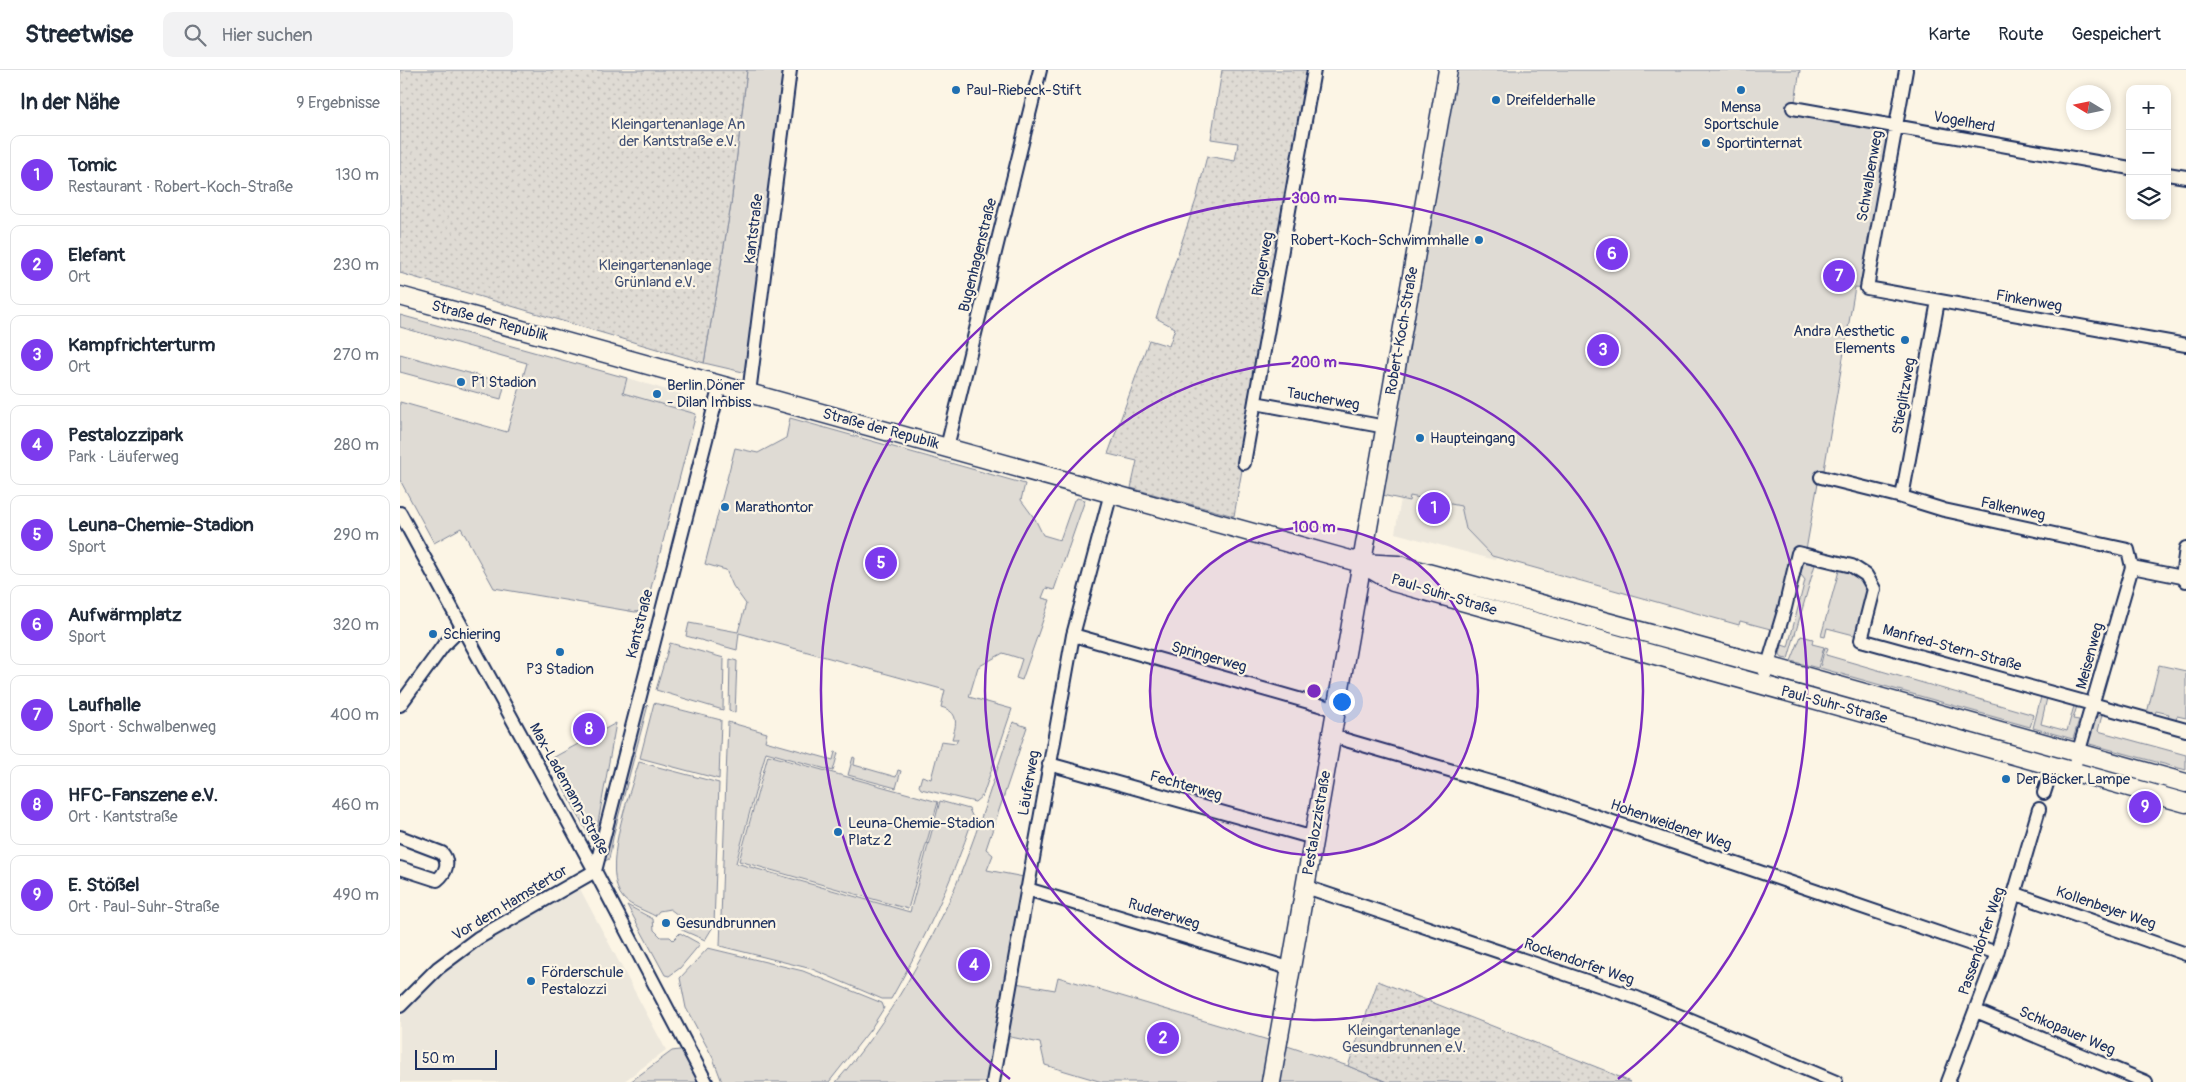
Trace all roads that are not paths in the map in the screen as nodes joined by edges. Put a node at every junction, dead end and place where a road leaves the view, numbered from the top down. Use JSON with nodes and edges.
{"nodes":[{"id":1,"x":790,"y":70,"type":"edge"},
{"id":2,"x":1040,"y":70,"type":"edge"},
{"id":3,"x":1314,"y":70,"type":"edge"},
{"id":4,"x":1448,"y":70,"type":"edge"},
{"id":5,"x":1906,"y":70,"type":"edge"},
{"id":6,"x":1793,"y":108,"type":"dead end"},
{"id":7,"x":1896,"y":127,"type":"junction"},
{"id":8,"x":2126,"y":167,"type":"edge"},
{"id":9,"x":2171,"y":175,"type":"edge"},
{"id":10,"x":2186,"y":177,"type":"edge"},
{"id":11,"x":1867,"y":288,"type":"joint"},
{"id":12,"x":400,"y":296,"type":"edge"},
{"id":13,"x":1938,"y":301,"type":"junction"},
{"id":14,"x":2186,"y":345,"type":"edge"},
{"id":15,"x":720,"y":385,"type":"junction"},
{"id":16,"x":749,"y":393,"type":"junction"},
{"id":17,"x":1255,"y":403,"type":"junction"},
{"id":18,"x":1386,"y":427,"type":"junction"},
{"id":19,"x":947,"y":448,"type":"junction"},
{"id":20,"x":1244,"y":463,"type":"dead end"},
{"id":21,"x":1821,"y":477,"type":"dead end"},
{"id":22,"x":1111,"y":493,"type":"junction"},
{"id":23,"x":1902,"y":497,"type":"junction"},
{"id":24,"x":400,"y":513,"type":"edge"},
{"id":25,"x":2186,"y":548,"type":"edge"},
{"id":26,"x":1361,"y":563,"type":"junction"},
{"id":27,"x":2132,"y":567,"type":"junction"},
{"id":28,"x":2184,"y":579,"type":"edge"},
{"id":29,"x":462,"y":628,"type":"junction"},
{"id":30,"x":1073,"y":636,"type":"junction"},
{"id":31,"x":1768,"y":666,"type":"junction"},
{"id":32,"x":1762,"y":685,"type":"junction"},
{"id":33,"x":2094,"y":704,"type":"junction"},
{"id":34,"x":400,"y":705,"type":"edge"},
{"id":35,"x":1337,"y":710,"type":"junction"},
{"id":36,"x":2186,"y":730,"type":"edge"},
{"id":37,"x":1332,"y":736,"type":"junction"},
{"id":38,"x":2079,"y":754,"type":"junction"},
{"id":39,"x":1048,"y":764,"type":"junction"},
{"id":40,"x":2053,"y":765,"type":"junction"},
{"id":41,"x":2073,"y":771,"type":"junction"},
{"id":42,"x":2186,"y":783,"type":"edge"},
{"id":43,"x":2044,"y":793,"type":"dead end"},
{"id":44,"x":2186,"y":803,"type":"edge"},
{"id":45,"x":2039,"y":809,"type":"dead end"},
{"id":46,"x":400,"y":836,"type":"edge"},
{"id":47,"x":1314,"y":838,"type":"junction"},
{"id":48,"x":400,"y":868,"type":"edge"},
{"id":49,"x":595,"y":871,"type":"junction"},
{"id":50,"x":1306,"y":887,"type":"junction"},
{"id":51,"x":1027,"y":889,"type":"junction"},
{"id":52,"x":2016,"y":894,"type":"junction"},
{"id":53,"x":1997,"y":953,"type":"junction"},
{"id":54,"x":2186,"y":954,"type":"edge"},
{"id":55,"x":1292,"y":969,"type":"junction"},
{"id":56,"x":400,"y":1006,"type":"edge"},
{"id":57,"x":1976,"y":1011,"type":"junction"},
{"id":58,"x":706,"y":1082,"type":"edge"},
{"id":59,"x":992,"y":1082,"type":"edge"},
{"id":60,"x":1271,"y":1082,"type":"edge"},
{"id":61,"x":1836,"y":1082,"type":"edge"},
{"id":62,"x":1948,"y":1082,"type":"edge"},
{"id":63,"x":2146,"y":1082,"type":"edge"}],
"edges":[{"from":1,"to":16,"type":"street","name":"Kantstraße"},
{"from":2,"to":19,"type":"street","name":"Bugenhagenstraße"},
{"from":3,"to":17,"type":"street","name":"Ringerweg"},
{"from":4,"to":18,"type":"street","name":"Robert-Koch-Straße"},
{"from":5,"to":7,"type":"street","name":"Schwalbenweg"},
{"from":6,"to":7,"type":"street","name":"Vogelherd"},
{"from":7,"to":8,"type":"street","name":"Vogelherd"},
{"from":7,"to":11,"type":"street","name":"Schwalbenweg"},
{"from":9,"to":10,"type":"street"},
{"from":11,"to":13,"type":"street","name":"Finkenweg"},
{"from":12,"to":15,"type":"street","name":"Straße der Republik"},
{"from":13,"to":14,"type":"street","name":"Finkenweg"},
{"from":13,"to":23,"type":"street","name":"Stieglitzweg"},
{"from":15,"to":16,"type":"street","name":"Straße der Republik"},
{"from":15,"to":49,"type":"street","name":"Kantstraße"},
{"from":16,"to":19,"type":"street","name":"Straße der Republik"},
{"from":17,"to":18,"type":"street","name":"Taucherweg"},
{"from":17,"to":20,"type":"street","name":"Ringerweg"},
{"from":18,"to":26,"type":"street","name":"Robert-Koch-Straße"},
{"from":19,"to":22,"type":"street","name":"Straße der Republik"},
{"from":21,"to":23,"type":"street","name":"Falkenweg"},
{"from":22,"to":26,"type":"street","name":"Straße der Republik"},
{"from":22,"to":30,"type":"street","name":"Läuferweg"},
{"from":23,"to":27,"type":"street","name":"Falkenweg"},
{"from":24,"to":29,"type":"street","name":"Max-Lademann-Straße"},
{"from":25,"to":28,"type":"street"},
{"from":26,"to":31,"type":"street","name":"Paul-Suhr-Straße"},
{"from":26,"to":32,"type":"street","name":"Paul-Suhr-Straße"},
{"from":26,"to":35,"type":"street","name":"Pestalozzistraße"},
{"from":27,"to":28,"type":"street"},
{"from":27,"to":33,"type":"street","name":"Meisenweg"},
{"from":29,"to":34,"type":"street"},
{"from":29,"to":49,"type":"street","name":"Max-Lademann-Straße"},
{"from":30,"to":35,"type":"street","name":"Springerweg"},
{"from":30,"to":39,"type":"street","name":"Läuferweg"},
{"from":31,"to":32,"type":"street","name":"Manfred-Stern-Straße"},
{"from":31,"to":33,"type":"street","name":"Manfred-Stern-Straße"},
{"from":31,"to":38,"type":"street","name":"Paul-Suhr-Straße"},
{"from":32,"to":40,"type":"street","name":"Paul-Suhr-Straße"},
{"from":33,"to":36,"type":"street","name":"Manfred-Stern-Straße"},
{"from":33,"to":38,"type":"street","name":"Meisenweg"},
{"from":35,"to":37,"type":"street","name":"Pestalozzistraße"},
{"from":37,"to":47,"type":"street","name":"Pestalozzistraße"},
{"from":37,"to":53,"type":"street","name":"Hohenweidener Weg"},
{"from":38,"to":41,"type":"street"},
{"from":38,"to":42,"type":"street","name":"Paul-Suhr-Straße"},
{"from":39,"to":47,"type":"street","name":"Fechterweg"},
{"from":39,"to":51,"type":"street","name":"Läuferweg"},
{"from":40,"to":41,"type":"street","name":"Paul-Suhr-Straße"},
{"from":40,"to":43,"type":"street"},
{"from":41,"to":44,"type":"street","name":"Paul-Suhr-Straße"},
{"from":45,"to":52,"type":"street","name":"Passendorfer Weg"},
{"from":46,"to":48,"type":"street"},
{"from":47,"to":50,"type":"street","name":"Pestalozzistraße"},
{"from":49,"to":56,"type":"street","name":"Vor dem Hamstertor"},
{"from":49,"to":58,"type":"street","name":"Max-Lademann-Straße"},
{"from":50,"to":55,"type":"street","name":"Pestalozzistraße"},
{"from":50,"to":61,"type":"street","name":"Rockendorfer Weg"},
{"from":51,"to":55,"type":"street","name":"Rudererweg"},
{"from":51,"to":59,"type":"street","name":"Läuferweg"},
{"from":52,"to":53,"type":"street","name":"Passendorfer Weg"},
{"from":52,"to":54,"type":"street","name":"Kollenbeyer Weg"},
{"from":53,"to":57,"type":"street","name":"Passendorfer Weg"},
{"from":55,"to":60,"type":"street","name":"Pestalozzistraße"},
{"from":57,"to":62,"type":"street","name":"Passendorfer Weg"},
{"from":57,"to":63,"type":"street","name":"Schkopauer Weg"}]}
